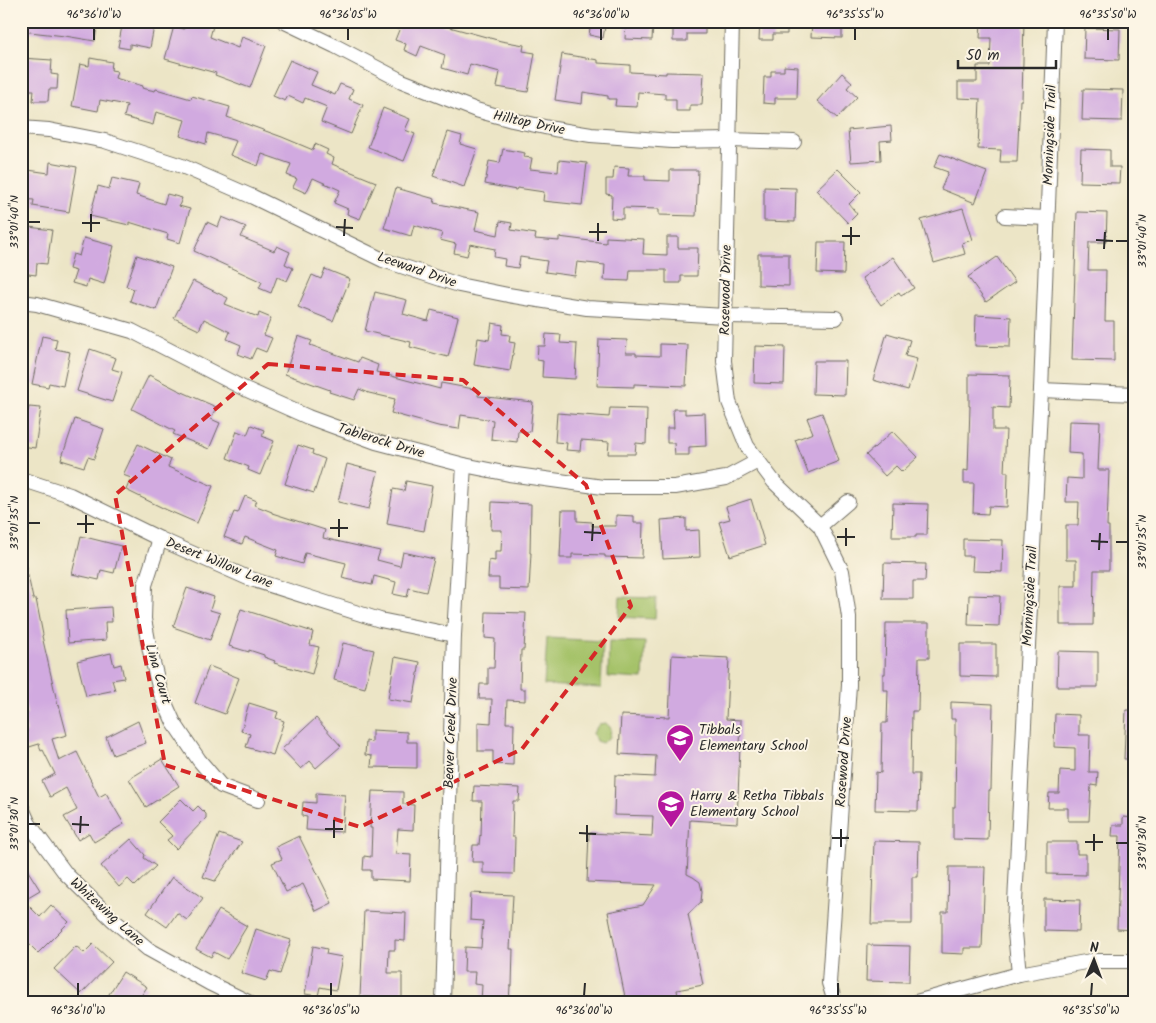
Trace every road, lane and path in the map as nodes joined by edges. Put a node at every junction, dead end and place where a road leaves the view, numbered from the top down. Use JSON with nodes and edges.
{"nodes":[{"id":1,"x":284,"y":21,"type":"edge"},
{"id":2,"x":732,"y":21,"type":"edge"},
{"id":3,"x":1055,"y":21,"type":"edge"},
{"id":4,"x":21,"y":128,"type":"edge"},
{"id":5,"x":729,"y":140,"type":"junction"},
{"id":6,"x":794,"y":142,"type":"dead end"},
{"id":7,"x":1004,"y":216,"type":"dead end"},
{"id":8,"x":1047,"y":218,"type":"junction"},
{"id":9,"x":21,"y":302,"type":"edge"},
{"id":10,"x":725,"y":316,"type":"junction"},
{"id":11,"x":836,"y":318,"type":"dead end"},
{"id":12,"x":1041,"y":390,"type":"junction"},
{"id":13,"x":1135,"y":394,"type":"edge"},
{"id":14,"x":758,"y":461,"type":"junction"},
{"id":15,"x":464,"y":465,"type":"junction"},
{"id":16,"x":21,"y":479,"type":"edge"},
{"id":17,"x":848,"y":502,"type":"dead end"},
{"id":18,"x":820,"y":526,"type":"junction"},
{"id":19,"x":160,"y":539,"type":"junction"},
{"id":20,"x":454,"y":635,"type":"junction"},
{"id":21,"x":258,"y":800,"type":"dead end"},
{"id":22,"x":21,"y":806,"type":"edge"},
{"id":23,"x":1135,"y":961,"type":"edge"},
{"id":24,"x":1019,"y":974,"type":"junction"},
{"id":25,"x":248,"y":1002,"type":"edge"},
{"id":26,"x":443,"y":1002,"type":"edge"},
{"id":27,"x":834,"y":1002,"type":"edge"},
{"id":28,"x":916,"y":1002,"type":"edge"}],
"edges":[{"from":1,"to":5,"type":"street","name":"Hilltop Drive"},
{"from":2,"to":5,"type":"street","name":"Rosewood Drive"},
{"from":3,"to":8,"type":"street","name":"Morningside Trail"},
{"from":4,"to":10,"type":"street","name":"Leeward Drive"},
{"from":5,"to":6,"type":"street","name":"Hilltop Drive"},
{"from":5,"to":10,"type":"street","name":"Rosewood Drive"},
{"from":7,"to":8,"type":"street"},
{"from":8,"to":12,"type":"street","name":"Morningside Trail"},
{"from":9,"to":15,"type":"street","name":"Tablerock Drive"},
{"from":10,"to":11,"type":"street","name":"Leeward Drive"},
{"from":10,"to":14,"type":"street","name":"Rosewood Drive"},
{"from":12,"to":13,"type":"street"},
{"from":12,"to":24,"type":"street","name":"Morningside Trail"},
{"from":14,"to":15,"type":"street","name":"Tablerock Drive"},
{"from":14,"to":18,"type":"street","name":"Rosewood Drive"},
{"from":15,"to":20,"type":"street","name":"Beaver Creek Drive"},
{"from":16,"to":19,"type":"street","name":"Desert Willow Lane"},
{"from":17,"to":18,"type":"street"},
{"from":18,"to":27,"type":"street","name":"Rosewood Drive"},
{"from":19,"to":20,"type":"street","name":"Desert Willow Lane"},
{"from":19,"to":21,"type":"street","name":"Lina Court"},
{"from":20,"to":26,"type":"street","name":"Beaver Creek Drive"},
{"from":22,"to":25,"type":"street","name":"Whitewing Lane"},
{"from":23,"to":24,"type":"street"},
{"from":24,"to":28,"type":"street"}]}
